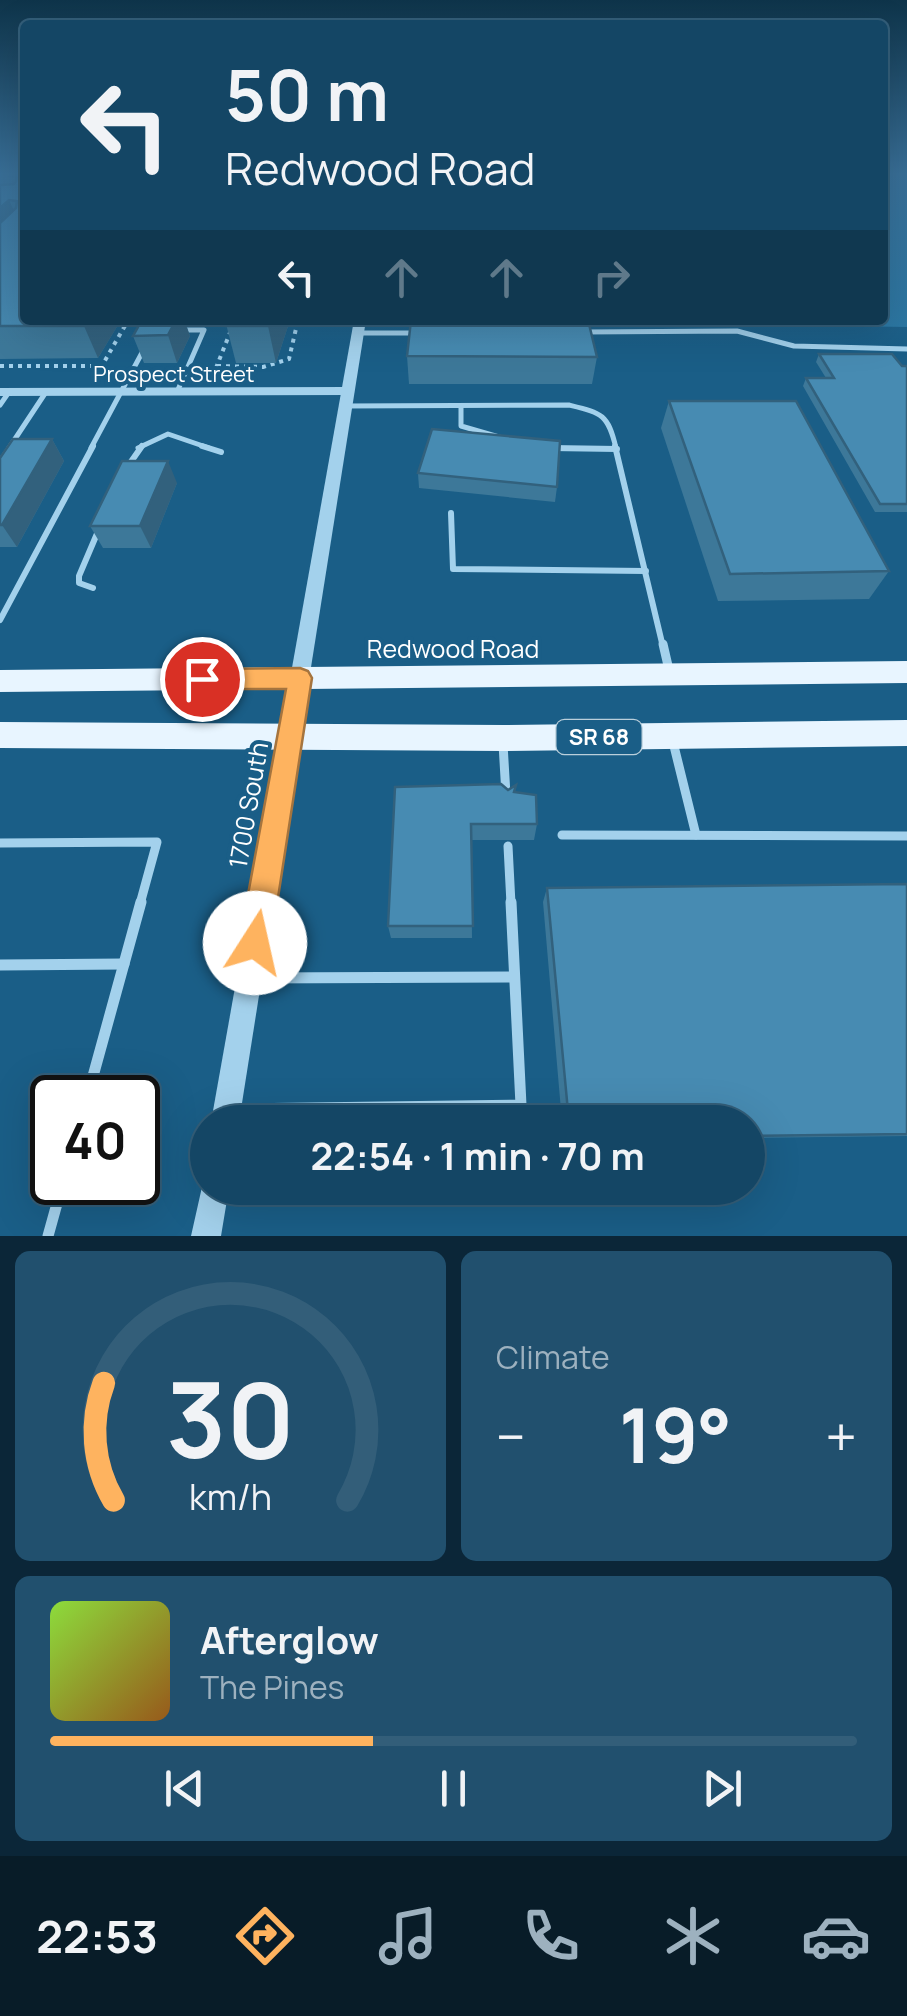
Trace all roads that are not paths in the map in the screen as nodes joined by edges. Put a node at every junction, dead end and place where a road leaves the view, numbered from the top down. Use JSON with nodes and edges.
{"nodes":[{"id":1,"x":359,"y":327,"type":"edge"},
{"id":2,"x":171,"y":330,"type":"edge"},
{"id":3,"x":577,"y":332,"type":"edge"},
{"id":4,"x":437,"y":333,"type":"edge"},
{"id":5,"x":147,"y":344,"type":"edge"},
{"id":6,"x":907,"y":349,"type":"edge"},
{"id":7,"x":4,"y":392,"type":"edge"},
{"id":8,"x":46,"y":392,"type":"junction"},
{"id":9,"x":121,"y":392,"type":"junction"},
{"id":10,"x":177,"y":392,"type":"junction"},
{"id":11,"x":347,"y":399,"type":"junction"},
{"id":12,"x":0,"y":405,"type":"edge"},
{"id":13,"x":461,"y":406,"type":"junction"},
{"id":14,"x":517,"y":443,"type":"edge"},
{"id":15,"x":536,"y":448,"type":"edge"},
{"id":16,"x":616,"y":449,"type":"junction"},
{"id":17,"x":221,"y":452,"type":"dead end"},
{"id":18,"x":0,"y":462,"type":"edge"},
{"id":19,"x":124,"y":474,"type":"edge"},
{"id":20,"x":452,"y":512,"type":"dead end"},
{"id":21,"x":100,"y":527,"type":"edge"},
{"id":22,"x":646,"y":571,"type":"junction"},
{"id":23,"x":93,"y":588,"type":"dead end"},
{"id":24,"x":0,"y":620,"type":"edge"},
{"id":25,"x":907,"y":672,"type":"edge"},
{"id":26,"x":670,"y":674,"type":"junction"},
{"id":27,"x":300,"y":678,"type":"junction"},
{"id":28,"x":0,"y":681,"type":"edge"},
{"id":29,"x":907,"y":733,"type":"edge"},
{"id":30,"x":0,"y":735,"type":"edge"},
{"id":31,"x":290,"y":735,"type":"junction"},
{"id":32,"x":672,"y":736,"type":"junction"},
{"id":33,"x":503,"y":738,"type":"junction"},
{"id":34,"x":506,"y":799,"type":"edge"},
{"id":35,"x":562,"y":834,"type":"dead end"},
{"id":36,"x":696,"y":835,"type":"junction"},
{"id":37,"x":907,"y":836,"type":"edge"},
{"id":38,"x":0,"y":843,"type":"edge"},
{"id":39,"x":508,"y":846,"type":"edge"},
{"id":40,"x":124,"y":964,"type":"junction"},
{"id":41,"x":0,"y":965,"type":"edge"},
{"id":42,"x":513,"y":977,"type":"junction"},
{"id":43,"x":249,"y":978,"type":"junction"},
{"id":44,"x":93,"y":1075,"type":"edge"},
{"id":45,"x":228,"y":1105,"type":"edge"},
{"id":46,"x":521,"y":1105,"type":"edge"},
{"id":47,"x":57,"y":1205,"type":"edge"},
{"id":48,"x":211,"y":1205,"type":"edge"},
{"id":49,"x":48,"y":1236,"type":"edge"},
{"id":50,"x":206,"y":1236,"type":"edge"}],
"edges":[{"from":1,"to":4,"type":"lane"},
{"from":1,"to":11,"type":"street","name":"1700 South"},
{"from":2,"to":10,"type":"lane"},
{"from":3,"to":6,"type":"lane"},
{"from":5,"to":9,"type":"lane"},
{"from":7,"to":8,"type":"street","name":"Prospect Street"},
{"from":7,"to":12,"type":"lane"},
{"from":8,"to":9,"type":"street","name":"Prospect Street"},
{"from":8,"to":18,"type":"lane"},
{"from":9,"to":10,"type":"street","name":"Prospect Street"},
{"from":9,"to":24,"type":"lane"},
{"from":10,"to":11,"type":"street","name":"Prospect Street"},
{"from":11,"to":13,"type":"lane"},
{"from":11,"to":27,"type":"street","name":"1700 South"},
{"from":13,"to":14,"type":"lane"},
{"from":13,"to":16,"type":"lane"},
{"from":15,"to":16,"type":"lane"},
{"from":16,"to":22,"type":"lane"},
{"from":17,"to":19,"type":"lane"},
{"from":20,"to":22,"type":"lane"},
{"from":21,"to":23,"type":"lane"},
{"from":22,"to":26,"type":"lane"},
{"from":25,"to":26,"type":"main road","name":"Redwood Road"},
{"from":26,"to":27,"type":"main road","name":"Redwood Road"},
{"from":27,"to":28,"type":"main road","name":"Redwood Road"},
{"from":27,"to":31,"type":"street","name":"1700 South"},
{"from":29,"to":32,"type":"main road","number":"SR 68"},
{"from":30,"to":31,"type":"main road","number":"SR 68"},
{"from":31,"to":33,"type":"main road","number":"SR 68"},
{"from":31,"to":43,"type":"street","name":"1700 South"},
{"from":32,"to":33,"type":"main road","number":"SR 68"},
{"from":32,"to":36,"type":"lane"},
{"from":33,"to":34,"type":"lane"},
{"from":35,"to":36,"type":"lane"},
{"from":36,"to":37,"type":"lane"},
{"from":38,"to":40,"type":"lane"},
{"from":39,"to":42,"type":"lane"},
{"from":40,"to":41,"type":"lane"},
{"from":40,"to":44,"type":"lane"},
{"from":42,"to":43,"type":"lane"},
{"from":42,"to":46,"type":"lane"},
{"from":43,"to":45,"type":"street","name":"1700 South"},
{"from":47,"to":49,"type":"lane"},
{"from":48,"to":50,"type":"street"}]}
